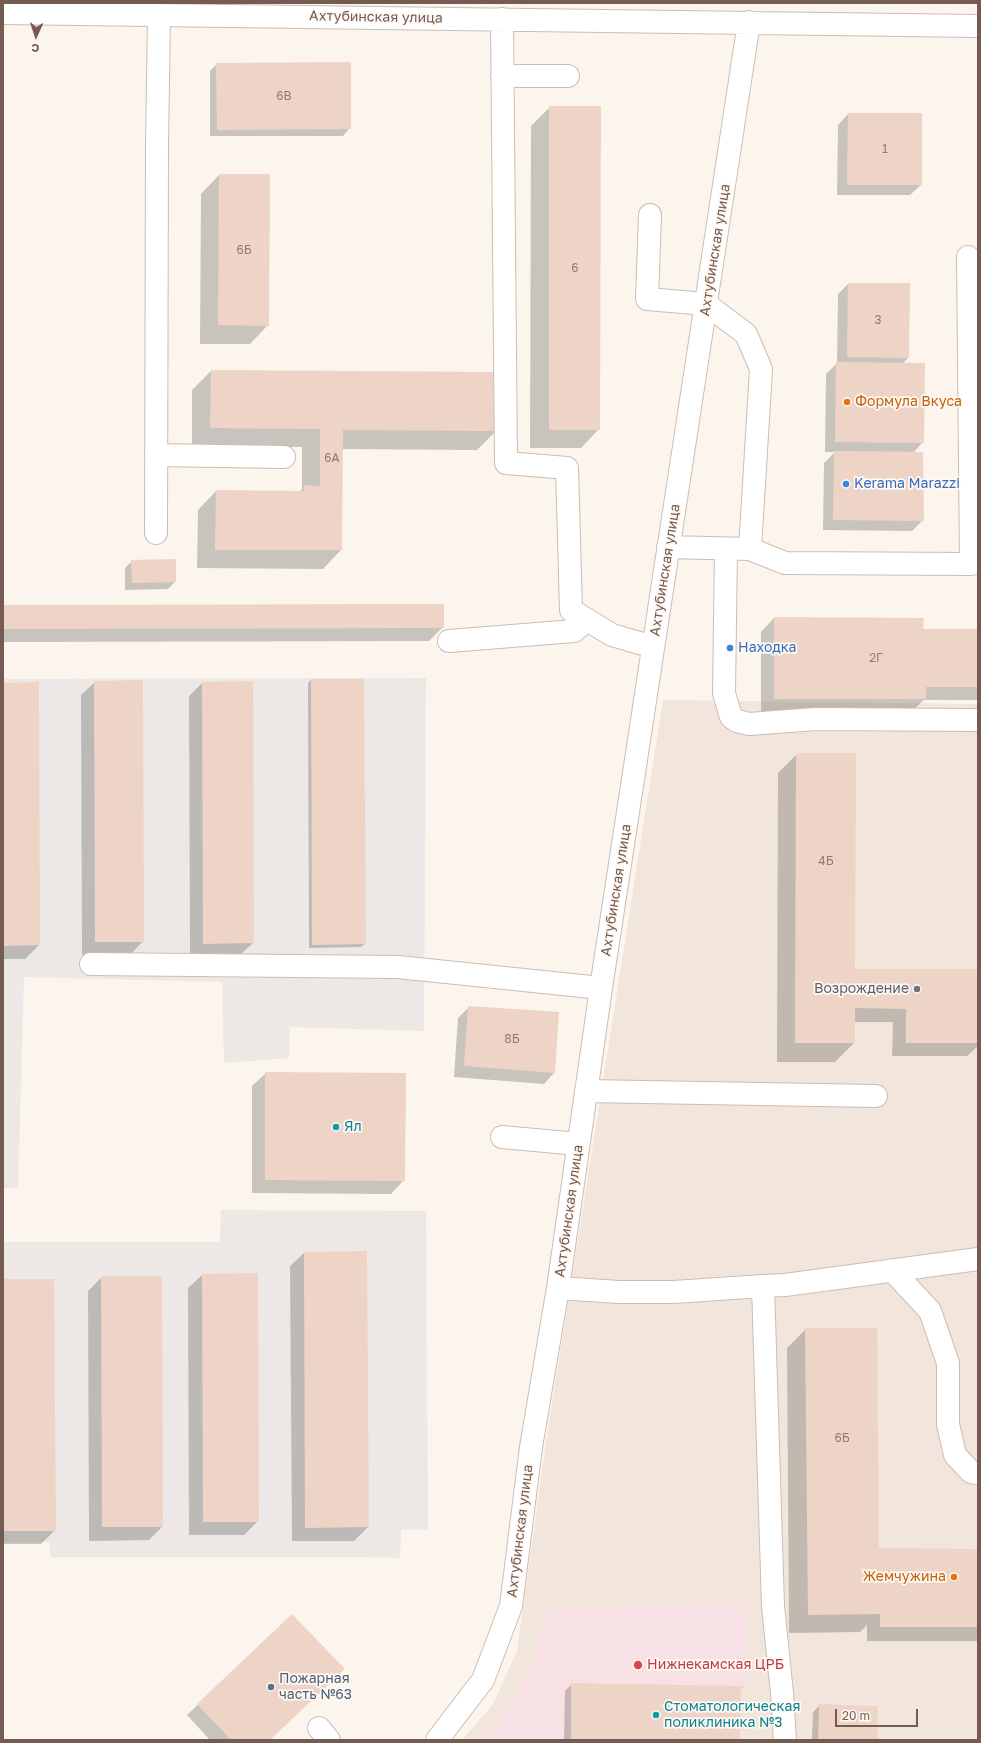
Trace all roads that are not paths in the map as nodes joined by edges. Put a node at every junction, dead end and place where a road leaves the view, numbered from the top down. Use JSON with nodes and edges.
{"nodes":[{"id":1,"x":3,"y":13,"type":"edge"},
{"id":2,"x":159,"y":14,"type":"junction"},
{"id":3,"x":502,"y":19,"type":"junction"},
{"id":4,"x":749,"y":22,"type":"junction"},
{"id":5,"x":978,"y":26,"type":"edge"},
{"id":6,"x":502,"y":76,"type":"junction"},
{"id":7,"x":568,"y":76,"type":"dead end"},
{"id":8,"x":650,"y":216,"type":"dead end"},
{"id":9,"x":968,"y":257,"type":"dead end"},
{"id":10,"x":706,"y":304,"type":"junction"},
{"id":11,"x":156,"y":455,"type":"junction"},
{"id":12,"x":284,"y":457,"type":"dead end"},
{"id":13,"x":156,"y":533,"type":"dead end"},
{"id":14,"x":668,"y":547,"type":"junction"},
{"id":15,"x":726,"y":549,"type":"junction"},
{"id":16,"x":750,"y":549,"type":"junction"},
{"id":17,"x":587,"y":620,"type":"junction"},
{"id":18,"x":449,"y":641,"type":"dead end"},
{"id":19,"x":653,"y":647,"type":"junction"},
{"id":20,"x":978,"y":720,"type":"edge"},
{"id":21,"x":91,"y":964,"type":"dead end"},
{"id":22,"x":601,"y":988,"type":"junction"},
{"id":23,"x":586,"y":1091,"type":"junction"},
{"id":24,"x":876,"y":1096,"type":"dead end"},
{"id":25,"x":502,"y":1137,"type":"dead end"},
{"id":26,"x":578,"y":1144,"type":"junction"},
{"id":27,"x":978,"y":1259,"type":"edge"},
{"id":28,"x":892,"y":1270,"type":"junction"},
{"id":29,"x":763,"y":1286,"type":"junction"},
{"id":30,"x":558,"y":1288,"type":"junction"},
{"id":31,"x":978,"y":1473,"type":"edge"},
{"id":32,"x":437,"y":1740,"type":"edge"},
{"id":33,"x":785,"y":1740,"type":"edge"}],
"edges":[{"from":1,"to":2,"type":"street","name":"Ахтубинская улица"},
{"from":2,"to":3,"type":"street","name":"Ахтубинская улица"},
{"from":2,"to":11,"type":"street"},
{"from":3,"to":4,"type":"street","name":"Ахтубинская улица"},
{"from":3,"to":6,"type":"street"},
{"from":4,"to":5,"type":"street","name":"Ахтубинская улица"},
{"from":4,"to":10,"type":"street","name":"Ахтубинская улица"},
{"from":6,"to":7,"type":"street"},
{"from":6,"to":17,"type":"street"},
{"from":8,"to":10,"type":"street"},
{"from":9,"to":16,"type":"street"},
{"from":10,"to":14,"type":"street","name":"Ахтубинская улица"},
{"from":10,"to":16,"type":"street"},
{"from":11,"to":12,"type":"street"},
{"from":11,"to":13,"type":"street"},
{"from":14,"to":15,"type":"street"},
{"from":14,"to":19,"type":"street","name":"Ахтубинская улица"},
{"from":15,"to":16,"type":"street"},
{"from":15,"to":20,"type":"street"},
{"from":17,"to":18,"type":"street"},
{"from":17,"to":19,"type":"street"},
{"from":19,"to":22,"type":"street","name":"Ахтубинская улица"},
{"from":21,"to":22,"type":"street"},
{"from":22,"to":23,"type":"street","name":"Ахтубинская улица"},
{"from":23,"to":24,"type":"street"},
{"from":23,"to":26,"type":"street","name":"Ахтубинская улица"},
{"from":25,"to":26,"type":"street"},
{"from":26,"to":30,"type":"street","name":"Ахтубинская улица"},
{"from":27,"to":28,"type":"street"},
{"from":28,"to":29,"type":"street"},
{"from":28,"to":31,"type":"street"},
{"from":29,"to":30,"type":"street"},
{"from":29,"to":33,"type":"street"},
{"from":30,"to":32,"type":"street","name":"Ахтубинская улица"}]}
